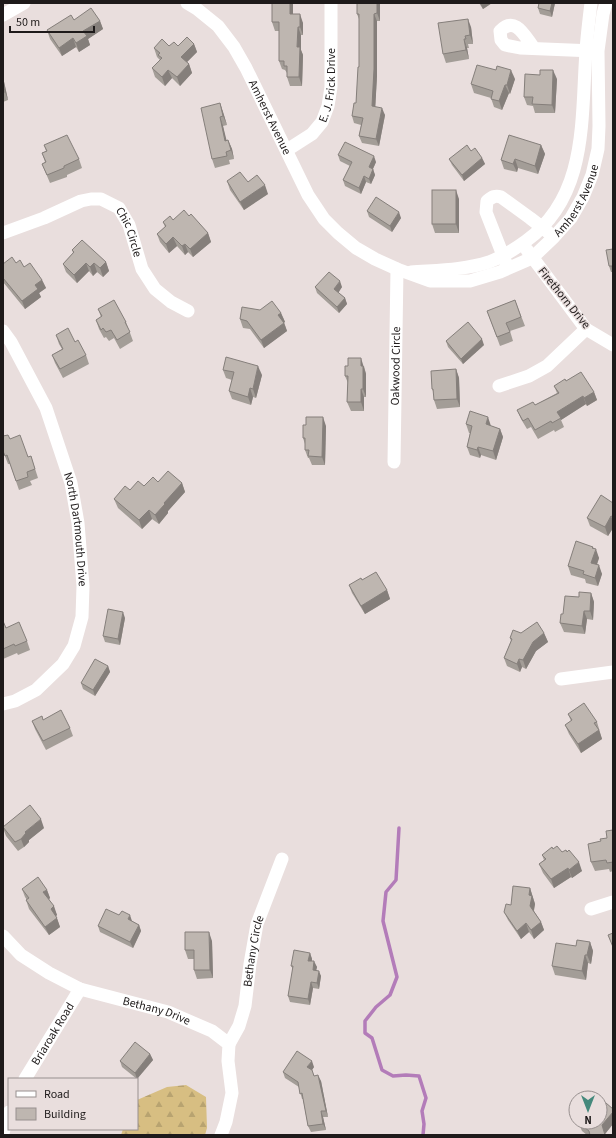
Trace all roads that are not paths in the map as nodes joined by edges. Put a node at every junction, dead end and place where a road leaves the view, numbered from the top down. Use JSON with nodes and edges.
{"nodes":[{"id":1,"x":24,"y":3,"type":"edge"},
{"id":2,"x":187,"y":3,"type":"edge"},
{"id":3,"x":331,"y":3,"type":"edge"},
{"id":4,"x":592,"y":3,"type":"edge"},
{"id":5,"x":606,"y":3,"type":"edge"},
{"id":6,"x":3,"y":15,"type":"edge"},
{"id":7,"x":534,"y":48,"type":"dead end"},
{"id":8,"x":592,"y":50,"type":"junction"},
{"id":9,"x":287,"y":150,"type":"junction"},
{"id":10,"x":542,"y":228,"type":"junction"},
{"id":11,"x":3,"y":233,"type":"edge"},
{"id":12,"x":554,"y":238,"type":"junction"},
{"id":13,"x":522,"y":244,"type":"junction"},
{"id":14,"x":503,"y":255,"type":"junction"},
{"id":15,"x":532,"y":258,"type":"junction"},
{"id":16,"x":508,"y":269,"type":"junction"},
{"id":17,"x":402,"y":271,"type":"junction"},
{"id":18,"x":188,"y":311,"type":"dead end"},
{"id":19,"x":586,"y":329,"type":"junction"},
{"id":20,"x":3,"y":331,"type":"edge"},
{"id":21,"x":613,"y":345,"type":"edge"},
{"id":22,"x":499,"y":386,"type":"dead end"},
{"id":23,"x":394,"y":462,"type":"dead end"},
{"id":24,"x":613,"y":672,"type":"edge"},
{"id":25,"x":561,"y":679,"type":"dead end"},
{"id":26,"x":3,"y":704,"type":"edge"},
{"id":27,"x":282,"y":859,"type":"dead end"},
{"id":28,"x":613,"y":902,"type":"edge"},
{"id":29,"x":590,"y":909,"type":"dead end"},
{"id":30,"x":3,"y":936,"type":"edge"},
{"id":31,"x":80,"y":989,"type":"junction"},
{"id":32,"x":229,"y":1044,"type":"junction"},
{"id":33,"x":26,"y":1078,"type":"edge"},
{"id":34,"x":8,"y":1116,"type":"edge"},
{"id":35,"x":3,"y":1133,"type":"edge"},
{"id":36,"x":221,"y":1135,"type":"edge"}],
"edges":[{"from":1,"to":6,"type":"street"},
{"from":2,"to":9,"type":"street","name":"Amherst Avenue"},
{"from":3,"to":9,"type":"street","name":"E. J. Frick Drive"},
{"from":4,"to":8,"type":"street","name":"Amherst Avenue"},
{"from":5,"to":8,"type":"street","name":"Amherst Avenue"},
{"from":7,"to":8,"type":"street"},
{"from":8,"to":10,"type":"street","name":"Amherst Avenue"},
{"from":8,"to":12,"type":"street","name":"Amherst Avenue"},
{"from":9,"to":17,"type":"street","name":"Amherst Avenue"},
{"from":10,"to":12,"type":"street"},
{"from":10,"to":13,"type":"street","name":"Amherst Avenue"},
{"from":10,"to":14,"type":"street"},
{"from":11,"to":18,"type":"street","name":"Chic Circle"},
{"from":12,"to":15,"type":"street","name":"Amherst Avenue"},
{"from":13,"to":14,"type":"street","name":"Amherst Avenue"},
{"from":13,"to":15,"type":"street","name":"Firethorn Drive"},
{"from":14,"to":16,"type":"street"},
{"from":14,"to":17,"type":"street","name":"Amherst Avenue"},
{"from":15,"to":16,"type":"street","name":"Amherst Avenue"},
{"from":15,"to":19,"type":"street","name":"Firethorn Drive"},
{"from":16,"to":17,"type":"street","name":"Amherst Avenue"},
{"from":17,"to":23,"type":"street","name":"Oakwood Circle"},
{"from":19,"to":21,"type":"street","name":"Firethorn Drive"},
{"from":19,"to":22,"type":"street"},
{"from":20,"to":26,"type":"street","name":"North Dartmouth Drive"},
{"from":24,"to":25,"type":"street"},
{"from":27,"to":32,"type":"street","name":"Bethany Circle"},
{"from":28,"to":29,"type":"street"},
{"from":30,"to":31,"type":"street","name":"Bethany Drive"},
{"from":31,"to":32,"type":"street","name":"Bethany Drive"},
{"from":31,"to":33,"type":"street","name":"Briaroak Road"},
{"from":32,"to":36,"type":"street"},
{"from":34,"to":35,"type":"street"}]}
